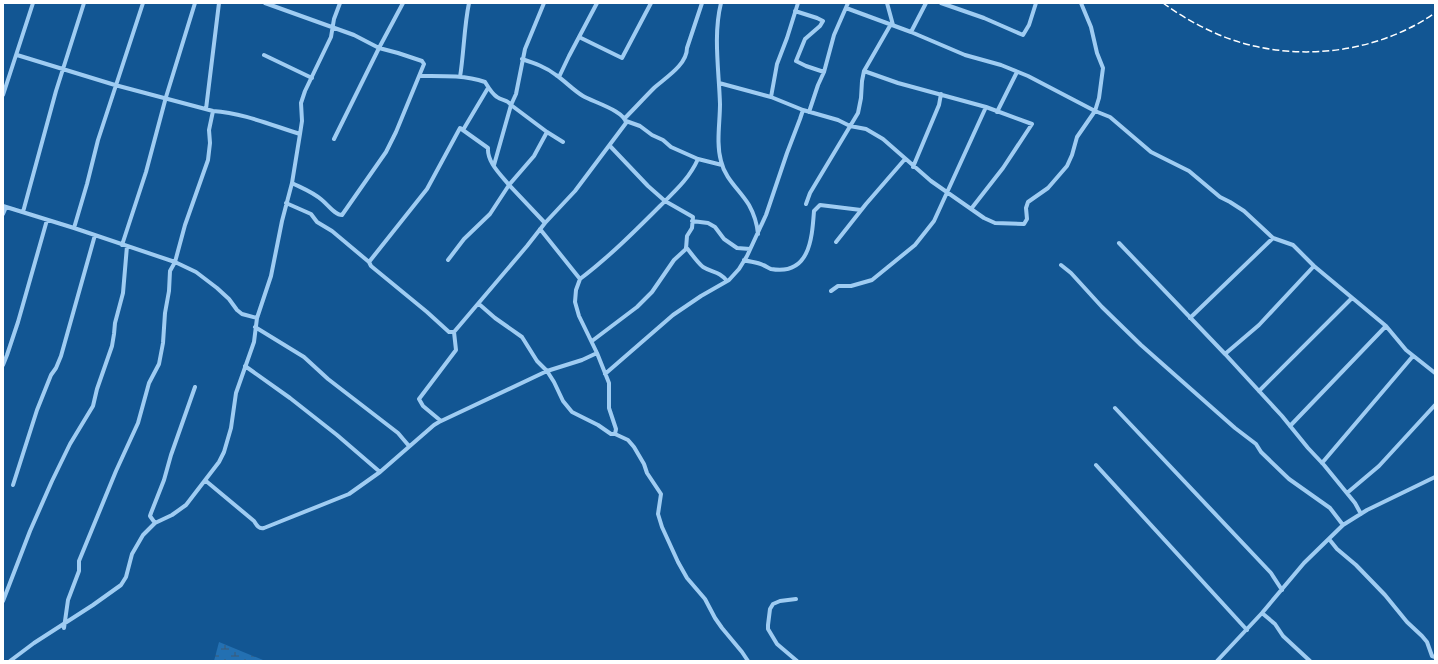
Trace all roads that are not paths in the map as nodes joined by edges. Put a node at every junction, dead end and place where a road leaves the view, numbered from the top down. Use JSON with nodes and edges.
{"nodes":[{"id":1,"x":33,"y":3,"type":"edge"},
{"id":2,"x":84,"y":3,"type":"edge"},
{"id":3,"x":144,"y":3,"type":"edge"},
{"id":4,"x":195,"y":3,"type":"edge"},
{"id":5,"x":220,"y":3,"type":"edge"},
{"id":6,"x":265,"y":3,"type":"edge"},
{"id":7,"x":340,"y":3,"type":"edge"},
{"id":8,"x":404,"y":3,"type":"edge"},
{"id":9,"x":469,"y":3,"type":"edge"},
{"id":10,"x":544,"y":3,"type":"edge"},
{"id":11,"x":597,"y":3,"type":"edge"},
{"id":12,"x":650,"y":3,"type":"edge"},
{"id":13,"x":702,"y":3,"type":"edge"},
{"id":14,"x":721,"y":3,"type":"edge"},
{"id":15,"x":798,"y":3,"type":"edge"},
{"id":16,"x":848,"y":3,"type":"edge"},
{"id":17,"x":887,"y":3,"type":"edge"},
{"id":18,"x":926,"y":3,"type":"edge"},
{"id":19,"x":941,"y":3,"type":"edge"},
{"id":20,"x":1036,"y":3,"type":"edge"},
{"id":21,"x":1081,"y":3,"type":"edge"},
{"id":22,"x":846,"y":8,"type":"junction"},
{"id":23,"x":795,"y":12,"type":"junction"},
{"id":24,"x":892,"y":24,"type":"junction"},
{"id":25,"x":332,"y":28,"type":"junction"},
{"id":26,"x":911,"y":32,"type":"junction"},
{"id":27,"x":579,"y":37,"type":"junction"},
{"id":28,"x":379,"y":48,"type":"junction"},
{"id":29,"x":17,"y":55,"type":"junction"},
{"id":30,"x":264,"y":55,"type":"dead end"},
{"id":31,"x":522,"y":59,"type":"junction"},
{"id":32,"x":63,"y":69,"type":"junction"},
{"id":33,"x":864,"y":71,"type":"junction"},
{"id":34,"x":824,"y":72,"type":"junction"},
{"id":35,"x":1017,"y":72,"type":"junction"},
{"id":36,"x":419,"y":76,"type":"junction"},
{"id":37,"x":460,"y":77,"type":"junction"},
{"id":38,"x":559,"y":77,"type":"junction"},
{"id":39,"x":312,"y":78,"type":"junction"},
{"id":40,"x":719,"y":83,"type":"junction"},
{"id":41,"x":116,"y":84,"type":"junction"},
{"id":42,"x":488,"y":88,"type":"junction"},
{"id":43,"x":941,"y":94,"type":"junction"},
{"id":44,"x":3,"y":95,"type":"edge"},
{"id":45,"x":166,"y":97,"type":"junction"},
{"id":46,"x":771,"y":97,"type":"junction"},
{"id":47,"x":511,"y":104,"type":"junction"},
{"id":48,"x":986,"y":108,"type":"junction"},
{"id":49,"x":206,"y":109,"type":"junction"},
{"id":50,"x":803,"y":110,"type":"junction"},
{"id":51,"x":213,"y":111,"type":"junction"},
{"id":52,"x":1095,"y":111,"type":"junction"},
{"id":53,"x":809,"y":112,"type":"junction"},
{"id":54,"x":997,"y":112,"type":"junction"},
{"id":55,"x":626,"y":120,"type":"junction"},
{"id":56,"x":850,"y":126,"type":"junction"},
{"id":57,"x":463,"y":130,"type":"junction"},
{"id":58,"x":547,"y":132,"type":"junction"},
{"id":59,"x":300,"y":134,"type":"junction"},
{"id":60,"x":334,"y":139,"type":"dead end"},
{"id":61,"x":563,"y":142,"type":"dead end"},
{"id":62,"x":610,"y":146,"type":"junction"},
{"id":63,"x":698,"y":159,"type":"junction"},
{"id":64,"x":905,"y":159,"type":"junction"},
{"id":65,"x":494,"y":165,"type":"junction"},
{"id":66,"x":722,"y":166,"type":"junction"},
{"id":67,"x":913,"y":167,"type":"junction"},
{"id":68,"x":292,"y":183,"type":"junction"},
{"id":69,"x":509,"y":185,"type":"junction"},
{"id":70,"x":947,"y":192,"type":"junction"},
{"id":71,"x":665,"y":201,"type":"junction"},
{"id":72,"x":286,"y":203,"type":"junction"},
{"id":73,"x":806,"y":204,"type":"dead end"},
{"id":74,"x":4,"y":207,"type":"edge"},
{"id":75,"x":971,"y":209,"type":"junction"},
{"id":76,"x":861,"y":210,"type":"junction"},
{"id":77,"x":23,"y":212,"type":"junction"},
{"id":78,"x":3,"y":214,"type":"edge"},
{"id":79,"x":47,"y":220,"type":"junction"},
{"id":80,"x":692,"y":221,"type":"junction"},
{"id":81,"x":545,"y":223,"type":"junction"},
{"id":82,"x":74,"y":228,"type":"junction"},
{"id":83,"x":540,"y":229,"type":"junction"},
{"id":84,"x":758,"y":234,"type":"junction"},
{"id":85,"x":95,"y":235,"type":"junction"},
{"id":86,"x":1273,"y":238,"type":"junction"},
{"id":87,"x":836,"y":242,"type":"dead end"},
{"id":88,"x":1119,"y":243,"type":"dead end"},
{"id":89,"x":122,"y":245,"type":"junction"},
{"id":90,"x":127,"y":246,"type":"junction"},
{"id":91,"x":686,"y":249,"type":"junction"},
{"id":92,"x":750,"y":249,"type":"junction"},
{"id":93,"x":448,"y":260,"type":"dead end"},
{"id":94,"x":744,"y":260,"type":"junction"},
{"id":95,"x":175,"y":262,"type":"junction"},
{"id":96,"x":369,"y":262,"type":"junction"},
{"id":97,"x":1061,"y":265,"type":"dead end"},
{"id":98,"x":1314,"y":266,"type":"junction"},
{"id":99,"x":580,"y":279,"type":"junction"},
{"id":100,"x":727,"y":281,"type":"junction"},
{"id":101,"x":831,"y":291,"type":"dead end"},
{"id":102,"x":1352,"y":298,"type":"junction"},
{"id":103,"x":478,"y":304,"type":"junction"},
{"id":104,"x":257,"y":318,"type":"junction"},
{"id":105,"x":1190,"y":318,"type":"junction"},
{"id":106,"x":1386,"y":326,"type":"junction"},
{"id":107,"x":255,"y":327,"type":"junction"},
{"id":108,"x":454,"y":332,"type":"junction"},
{"id":109,"x":592,"y":341,"type":"junction"},
{"id":110,"x":597,"y":353,"type":"junction"},
{"id":111,"x":1225,"y":354,"type":"junction"},
{"id":112,"x":1413,"y":356,"type":"junction"},
{"id":113,"x":3,"y":365,"type":"edge"},
{"id":114,"x":245,"y":366,"type":"junction"},
{"id":115,"x":547,"y":371,"type":"junction"},
{"id":116,"x":1435,"y":373,"type":"edge"},
{"id":117,"x":605,"y":374,"type":"junction"},
{"id":118,"x":195,"y":387,"type":"dead end"},
{"id":119,"x":1259,"y":391,"type":"junction"},
{"id":120,"x":1435,"y":405,"type":"edge"},
{"id":121,"x":1115,"y":408,"type":"dead end"},
{"id":122,"x":441,"y":421,"type":"junction"},
{"id":123,"x":1290,"y":426,"type":"junction"},
{"id":124,"x":615,"y":434,"type":"junction"},
{"id":125,"x":410,"y":446,"type":"junction"},
{"id":126,"x":1322,"y":463,"type":"junction"},
{"id":127,"x":1096,"y":465,"type":"dead end"},
{"id":128,"x":380,"y":472,"type":"junction"},
{"id":129,"x":1435,"y":478,"type":"edge"},
{"id":130,"x":206,"y":481,"type":"junction"},
{"id":131,"x":13,"y":485,"type":"dead end"},
{"id":132,"x":1347,"y":493,"type":"junction"},
{"id":133,"x":1361,"y":514,"type":"junction"},
{"id":134,"x":155,"y":524,"type":"junction"},
{"id":135,"x":1344,"y":525,"type":"junction"},
{"id":136,"x":1329,"y":539,"type":"junction"},
{"id":137,"x":1282,"y":590,"type":"junction"},
{"id":138,"x":796,"y":599,"type":"dead end"},
{"id":139,"x":3,"y":601,"type":"edge"},
{"id":140,"x":1262,"y":613,"type":"junction"},
{"id":141,"x":64,"y":626,"type":"junction"},
{"id":142,"x":1247,"y":630,"type":"junction"},
{"id":143,"x":1435,"y":657,"type":"edge"},
{"id":144,"x":10,"y":661,"type":"edge"},
{"id":145,"x":748,"y":661,"type":"edge"},
{"id":146,"x":797,"y":661,"type":"edge"},
{"id":147,"x":1217,"y":661,"type":"edge"},
{"id":148,"x":1310,"y":661,"type":"edge"}],
"edges":[{"from":1,"to":29,"type":"street"},
{"from":2,"to":32,"type":"street"},
{"from":3,"to":41,"type":"street"},
{"from":4,"to":45,"type":"street"},
{"from":5,"to":49,"type":"street"},
{"from":6,"to":25,"type":"street"},
{"from":7,"to":25,"type":"street"},
{"from":8,"to":28,"type":"street"},
{"from":9,"to":37,"type":"street"},
{"from":10,"to":31,"type":"street"},
{"from":11,"to":27,"type":"street"},
{"from":12,"to":27,"type":"street"},
{"from":13,"to":55,"type":"street"},
{"from":14,"to":40,"type":"street"},
{"from":15,"to":23,"type":"street"},
{"from":16,"to":22,"type":"street"},
{"from":17,"to":24,"type":"street"},
{"from":18,"to":26,"type":"street"},
{"from":19,"to":20,"type":"street"},
{"from":21,"to":52,"type":"street"},
{"from":22,"to":24,"type":"street"},
{"from":22,"to":34,"type":"street"},
{"from":23,"to":34,"type":"street"},
{"from":23,"to":46,"type":"street"},
{"from":24,"to":26,"type":"street"},
{"from":24,"to":33,"type":"street"},
{"from":25,"to":28,"type":"street"},
{"from":25,"to":39,"type":"street"},
{"from":26,"to":35,"type":"street"},
{"from":27,"to":38,"type":"street"},
{"from":28,"to":36,"type":"street"},
{"from":28,"to":60,"type":"street"},
{"from":29,"to":32,"type":"street"},
{"from":29,"to":44,"type":"street"},
{"from":30,"to":39,"type":"street"},
{"from":31,"to":38,"type":"street"},
{"from":31,"to":47,"type":"street"},
{"from":32,"to":41,"type":"street"},
{"from":32,"to":77,"type":"street"},
{"from":33,"to":43,"type":"street"},
{"from":33,"to":56,"type":"street"},
{"from":34,"to":53,"type":"street"},
{"from":35,"to":52,"type":"street"},
{"from":35,"to":54,"type":"street"},
{"from":36,"to":37,"type":"street"},
{"from":36,"to":68,"type":"street"},
{"from":37,"to":42,"type":"street"},
{"from":38,"to":55,"type":"street"},
{"from":39,"to":59,"type":"street"},
{"from":40,"to":46,"type":"street"},
{"from":40,"to":66,"type":"street"},
{"from":41,"to":45,"type":"street"},
{"from":41,"to":82,"type":"street"},
{"from":42,"to":47,"type":"street"},
{"from":42,"to":57,"type":"street"},
{"from":43,"to":48,"type":"street"},
{"from":43,"to":67,"type":"street"},
{"from":45,"to":49,"type":"street"},
{"from":45,"to":89,"type":"street"},
{"from":46,"to":50,"type":"street"},
{"from":47,"to":58,"type":"street"},
{"from":47,"to":65,"type":"street"},
{"from":48,"to":54,"type":"street"},
{"from":48,"to":70,"type":"street"},
{"from":49,"to":51,"type":"street"},
{"from":50,"to":53,"type":"street"},
{"from":50,"to":84,"type":"street"},
{"from":51,"to":59,"type":"street"},
{"from":51,"to":95,"type":"street"},
{"from":52,"to":75,"type":"street"},
{"from":52,"to":86,"type":"street"},
{"from":53,"to":56,"type":"street"},
{"from":54,"to":75,"type":"street"},
{"from":55,"to":62,"type":"street"},
{"from":55,"to":63,"type":"street"},
{"from":56,"to":64,"type":"street"},
{"from":56,"to":73,"type":"street"},
{"from":57,"to":65,"type":"street"},
{"from":57,"to":96,"type":"street"},
{"from":58,"to":61,"type":"street"},
{"from":58,"to":69,"type":"street"},
{"from":59,"to":68,"type":"street"},
{"from":62,"to":71,"type":"street"},
{"from":62,"to":81,"type":"street"},
{"from":63,"to":66,"type":"street"},
{"from":63,"to":71,"type":"street"},
{"from":64,"to":67,"type":"street"},
{"from":64,"to":76,"type":"street"},
{"from":65,"to":69,"type":"street"},
{"from":66,"to":84,"type":"street"},
{"from":67,"to":70,"type":"street"},
{"from":68,"to":72,"type":"street"},
{"from":69,"to":81,"type":"street"},
{"from":69,"to":93,"type":"street"},
{"from":70,"to":75,"type":"street"},
{"from":70,"to":101,"type":"street"},
{"from":71,"to":80,"type":"street"},
{"from":71,"to":99,"type":"street"},
{"from":72,"to":96,"type":"street"},
{"from":72,"to":104,"type":"street"},
{"from":74,"to":77,"type":"street"},
{"from":74,"to":78,"type":"street"},
{"from":76,"to":87,"type":"street"},
{"from":76,"to":94,"type":"street"},
{"from":77,"to":79,"type":"street"},
{"from":79,"to":82,"type":"street"},
{"from":79,"to":113,"type":"street"},
{"from":80,"to":91,"type":"street"},
{"from":80,"to":92,"type":"street"},
{"from":81,"to":83,"type":"street"},
{"from":82,"to":85,"type":"street"},
{"from":83,"to":99,"type":"street"},
{"from":83,"to":103,"type":"street"},
{"from":84,"to":92,"type":"street"},
{"from":85,"to":89,"type":"street"},
{"from":85,"to":131,"type":"street"},
{"from":86,"to":98,"type":"street"},
{"from":86,"to":105,"type":"street"},
{"from":88,"to":105,"type":"street"},
{"from":89,"to":90,"type":"street"},
{"from":90,"to":95,"type":"street"},
{"from":90,"to":139,"type":"street"},
{"from":91,"to":100,"type":"street"},
{"from":91,"to":109,"type":"street"},
{"from":92,"to":94,"type":"street"},
{"from":94,"to":100,"type":"street"},
{"from":95,"to":104,"type":"street"},
{"from":95,"to":141,"type":"street"},
{"from":96,"to":108,"type":"street"},
{"from":97,"to":135,"type":"street"},
{"from":98,"to":102,"type":"street"},
{"from":98,"to":111,"type":"street"},
{"from":99,"to":109,"type":"street"},
{"from":100,"to":117,"type":"street"},
{"from":102,"to":106,"type":"street"},
{"from":102,"to":119,"type":"street"},
{"from":103,"to":108,"type":"street"},
{"from":103,"to":115,"type":"street"},
{"from":104,"to":107,"type":"street"},
{"from":105,"to":111,"type":"street"},
{"from":106,"to":112,"type":"street"},
{"from":106,"to":123,"type":"street"},
{"from":107,"to":114,"type":"street"},
{"from":107,"to":125,"type":"street"},
{"from":108,"to":122,"type":"street"},
{"from":109,"to":110,"type":"street"},
{"from":110,"to":115,"type":"street"},
{"from":110,"to":117,"type":"street"},
{"from":111,"to":119,"type":"street"},
{"from":112,"to":116,"type":"street"},
{"from":112,"to":126,"type":"street"},
{"from":114,"to":128,"type":"street"},
{"from":114,"to":130,"type":"street"},
{"from":115,"to":122,"type":"street"},
{"from":115,"to":124,"type":"street"},
{"from":117,"to":124,"type":"street"},
{"from":118,"to":134,"type":"street"},
{"from":119,"to":123,"type":"street"},
{"from":120,"to":132,"type":"street"},
{"from":121,"to":137,"type":"street"},
{"from":122,"to":125,"type":"street"},
{"from":123,"to":126,"type":"street"},
{"from":124,"to":145,"type":"street"},
{"from":125,"to":128,"type":"street"},
{"from":126,"to":132,"type":"street"},
{"from":127,"to":142,"type":"street"},
{"from":128,"to":130,"type":"street"},
{"from":129,"to":133,"type":"street"},
{"from":130,"to":134,"type":"street"},
{"from":132,"to":133,"type":"street"},
{"from":133,"to":135,"type":"street"},
{"from":134,"to":141,"type":"street"},
{"from":135,"to":136,"type":"street"},
{"from":136,"to":137,"type":"street"},
{"from":136,"to":143,"type":"street"},
{"from":137,"to":140,"type":"street"},
{"from":138,"to":146,"type":"street"},
{"from":140,"to":142,"type":"street"},
{"from":140,"to":148,"type":"street"},
{"from":141,"to":144,"type":"street"},
{"from":142,"to":147,"type":"street"}]}
